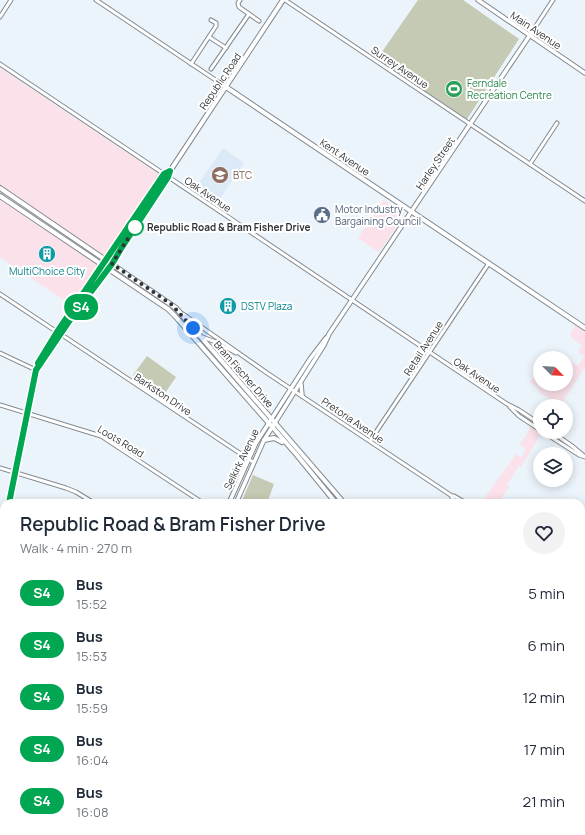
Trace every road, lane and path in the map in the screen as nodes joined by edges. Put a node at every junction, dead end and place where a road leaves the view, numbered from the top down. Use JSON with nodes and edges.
{"nodes":[{"id":1,"x":11,"y":0,"type":"edge"},
{"id":2,"x":96,"y":0,"type":"edge"},
{"id":3,"x":240,"y":0,"type":"edge"},
{"id":4,"x":284,"y":0,"type":"edge"},
{"id":5,"x":478,"y":0,"type":"edge"},
{"id":6,"x":553,"y":0,"type":"edge"},
{"id":7,"x":249,"y":14,"type":"junction"},
{"id":8,"x":0,"y":17,"type":"edge"},
{"id":9,"x":211,"y":20,"type":"dead end"},
{"id":10,"x":259,"y":21,"type":"dead end"},
{"id":11,"x":530,"y":35,"type":"junction"},
{"id":12,"x":209,"y":37,"type":"junction"},
{"id":13,"x":226,"y":48,"type":"junction"},
{"id":14,"x":0,"y":64,"type":"edge"},
{"id":15,"x":191,"y":64,"type":"junction"},
{"id":16,"x":211,"y":69,"type":"dead end"},
{"id":17,"x":585,"y":73,"type":"edge"},
{"id":18,"x":226,"y":87,"type":"junction"},
{"id":19,"x":557,"y":123,"type":"dead end"},
{"id":20,"x":471,"y":124,"type":"junction"},
{"id":21,"x":530,"y":164,"type":"junction"},
{"id":22,"x":166,"y":176,"type":"junction"},
{"id":23,"x":0,"y":188,"type":"edge"},
{"id":24,"x":0,"y":196,"type":"edge"},
{"id":25,"x":585,"y":201,"type":"edge"},
{"id":26,"x":412,"y":212,"type":"junction"},
{"id":27,"x":106,"y":260,"type":"junction"},
{"id":28,"x":489,"y":263,"type":"junction"},
{"id":29,"x":112,"y":264,"type":"junction"},
{"id":30,"x":102,"y":265,"type":"junction"},
{"id":31,"x":108,"y":270,"type":"junction"},
{"id":32,"x":0,"y":294,"type":"edge"},
{"id":33,"x":352,"y":300,"type":"junction"},
{"id":34,"x":180,"y":312,"type":"junction"},
{"id":35,"x":585,"y":328,"type":"edge"},
{"id":36,"x":59,"y":333,"type":"junction"},
{"id":37,"x":191,"y":333,"type":"junction"},
{"id":38,"x":330,"y":334,"type":"junction"},
{"id":39,"x":200,"y":336,"type":"junction"},
{"id":40,"x":65,"y":338,"type":"dead end"},
{"id":41,"x":0,"y":353,"type":"edge"},
{"id":42,"x":430,"y":353,"type":"junction"},
{"id":43,"x":245,"y":358,"type":"junction"},
{"id":44,"x":36,"y":370,"type":"junction"},
{"id":45,"x":302,"y":380,"type":"junction"},
{"id":46,"x":291,"y":388,"type":"junction"},
{"id":47,"x":295,"y":391,"type":"junction"},
{"id":48,"x":302,"y":396,"type":"junction"},
{"id":49,"x":507,"y":404,"type":"junction"},
{"id":50,"x":0,"y":405,"type":"edge"},
{"id":51,"x":27,"y":413,"type":"junction"},
{"id":52,"x":271,"y":418,"type":"junction"},
{"id":53,"x":533,"y":420,"type":"edge"},
{"id":54,"x":268,"y":422,"type":"junction"},
{"id":55,"x":275,"y":422,"type":"junction"},
{"id":56,"x":533,"y":425,"type":"edge"},
{"id":57,"x":272,"y":427,"type":"junction"},
{"id":58,"x":554,"y":439,"type":"edge"},
{"id":59,"x":562,"y":439,"type":"edge"},
{"id":60,"x":264,"y":440,"type":"junction"},
{"id":61,"x":370,"y":441,"type":"junction"},
{"id":62,"x":287,"y":446,"type":"junction"},
{"id":63,"x":585,"y":457,"type":"edge"},
{"id":64,"x":248,"y":460,"type":"junction"},
{"id":65,"x":253,"y":462,"type":"junction"},
{"id":66,"x":0,"y":468,"type":"edge"},
{"id":67,"x":15,"y":472,"type":"junction"},
{"id":68,"x":452,"y":496,"type":"junction"},
{"id":69,"x":10,"y":499,"type":"edge"},
{"id":70,"x":87,"y":499,"type":"edge"},
{"id":71,"x":197,"y":499,"type":"edge"},
{"id":72,"x":231,"y":499,"type":"edge"},
{"id":73,"x":238,"y":499,"type":"edge"},
{"id":74,"x":333,"y":499,"type":"edge"},
{"id":75,"x":341,"y":499,"type":"edge"},
{"id":76,"x":453,"y":499,"type":"edge"},
{"id":77,"x":459,"y":499,"type":"edge"}],
"edges":[{"from":1,"to":8,"type":"street"},
{"from":2,"to":15,"type":"street","name":"Kent Avenue"},
{"from":3,"to":7,"type":"street"},
{"from":4,"to":18,"type":"main road","name":"Republic Road"},
{"from":4,"to":20,"type":"street","name":"Surrey Avenue"},
{"from":5,"to":11,"type":"street","name":"Main Avenue"},
{"from":6,"to":11,"type":"street","name":"Harley Street"},
{"from":7,"to":10,"type":"street"},
{"from":7,"to":13,"type":"street"},
{"from":9,"to":12,"type":"street"},
{"from":11,"to":17,"type":"street","name":"Main Avenue"},
{"from":11,"to":20,"type":"street","name":"Harley Street"},
{"from":12,"to":13,"type":"street"},
{"from":12,"to":15,"type":"street"},
{"from":13,"to":16,"type":"street"},
{"from":14,"to":22,"type":"street","name":"Oak Avenue"},
{"from":15,"to":18,"type":"street","name":"Kent Avenue"},
{"from":18,"to":22,"type":"main road","name":"Republic Road"},
{"from":18,"to":26,"type":"main road","name":"Kent Avenue"},
{"from":19,"to":21,"type":"street"},
{"from":20,"to":21,"type":"street","name":"Surrey Avenue"},
{"from":20,"to":26,"type":"street","name":"Harley Street"},
{"from":21,"to":25,"type":"street","name":"Surrey Avenue"},
{"from":22,"to":27,"type":"main road","name":"Republic Road"},
{"from":22,"to":29,"type":"main road","name":"Republic Road"},
{"from":22,"to":33,"type":"street","name":"Oak Avenue"},
{"from":23,"to":27,"type":"main road","name":"Bram Fischer Drive"},
{"from":24,"to":30,"type":"main road","name":"Bram Fischer Drive"},
{"from":26,"to":28,"type":"main road","name":"Kent Avenue"},
{"from":26,"to":33,"type":"street","name":"Harley Street"},
{"from":27,"to":29,"type":"main road","name":"Bram Fischer Drive"},
{"from":27,"to":30,"type":"main road","name":"Republic Road"},
{"from":28,"to":35,"type":"main road","name":"Kent Avenue"},
{"from":28,"to":42,"type":"street","name":"Retail Avenue"},
{"from":29,"to":31,"type":"main road","name":"Republic Road"},
{"from":29,"to":34,"type":"main road","name":"Bram Fischer Drive"},
{"from":30,"to":31,"type":"main road","name":"Bram Fischer Drive"},
{"from":30,"to":36,"type":"main road","name":"Republic Road"},
{"from":31,"to":36,"type":"main road","name":"Republic Road"},
{"from":31,"to":37,"type":"main road","name":"Bram Fischer Drive"},
{"from":32,"to":36,"type":"street"},
{"from":33,"to":38,"type":"street","name":"Harley Street"},
{"from":33,"to":42,"type":"street","name":"Oak Avenue"},
{"from":34,"to":39,"type":"main road","name":"Bram Fischer Drive"},
{"from":34,"to":43,"type":"street","name":"Pretoria Avenue"},
{"from":36,"to":44,"type":"main road","name":"Republic Road"},
{"from":37,"to":39,"type":"street","name":"Pretoria Avenue"},
{"from":37,"to":54,"type":"main road","name":"Bram Fischer Drive"},
{"from":38,"to":45,"type":"street","name":"Harley Street"},
{"from":38,"to":46,"type":"street","name":"Harley Street"},
{"from":39,"to":43,"type":"street","name":"Pretoria Avenue"},
{"from":39,"to":52,"type":"main road","name":"Bram Fischer Drive"},
{"from":40,"to":64,"type":"street","name":"Barkston Drive"},
{"from":41,"to":44,"type":"street"},
{"from":42,"to":49,"type":"street","name":"Oak Avenue"},
{"from":42,"to":61,"type":"street","name":"Retail Avenue"},
{"from":43,"to":46,"type":"street","name":"Pretoria Avenue"},
{"from":44,"to":51,"type":"main road","name":"Republic Road"},
{"from":45,"to":47,"type":"street","name":"Harley Street"},
{"from":45,"to":48,"type":"street"},
{"from":46,"to":47,"type":"street","name":"Pretoria Avenue"},
{"from":46,"to":52,"type":"street","name":"Harley Street"},
{"from":47,"to":48,"type":"street","name":"Pretoria Avenue"},
{"from":47,"to":55,"type":"street","name":"Harley Street"},
{"from":48,"to":61,"type":"street","name":"Pretoria Avenue"},
{"from":49,"to":53,"type":"street","name":"Oak Avenue"},
{"from":49,"to":56,"type":"street","name":"Oak Avenue"},
{"from":50,"to":51,"type":"street","name":"Loots Road"},
{"from":51,"to":67,"type":"main road","name":"Republic Road"},
{"from":51,"to":71,"type":"street","name":"Loots Road"},
{"from":52,"to":54,"type":"street","name":"Selkirk Avenue"},
{"from":52,"to":55,"type":"main road","name":"Bram Fischer Drive"},
{"from":54,"to":57,"type":"main road","name":"Bram Fischer Drive"},
{"from":54,"to":64,"type":"street","name":"Selkirk Avenue"},
{"from":55,"to":57,"type":"street","name":"Selkirk Avenue"},
{"from":55,"to":75,"type":"main road","name":"Bram Fischer Drive"},
{"from":57,"to":60,"type":"street","name":"Selkirk Avenue"},
{"from":57,"to":62,"type":"main road","name":"Bram Fischer Drive"},
{"from":58,"to":63,"type":"street"},
{"from":59,"to":63,"type":"street"},
{"from":60,"to":62,"type":"main road"},
{"from":60,"to":65,"type":"street","name":"Selkirk Avenue"},
{"from":61,"to":68,"type":"street","name":"Pretoria Avenue"},
{"from":62,"to":74,"type":"main road","name":"Bram Fischer Drive"},
{"from":64,"to":65,"type":"street","name":"Barkston Drive"},
{"from":64,"to":72,"type":"street","name":"Selkirk Avenue"},
{"from":65,"to":73,"type":"street","name":"Selkirk Avenue"},
{"from":66,"to":67,"type":"street"},
{"from":67,"to":69,"type":"main road","name":"Republic Road"},
{"from":67,"to":70,"type":"street"},
{"from":68,"to":76,"type":"street","name":"Pretoria Avenue"},
{"from":68,"to":77,"type":"street","name":"Pretoria Avenue"}]}
